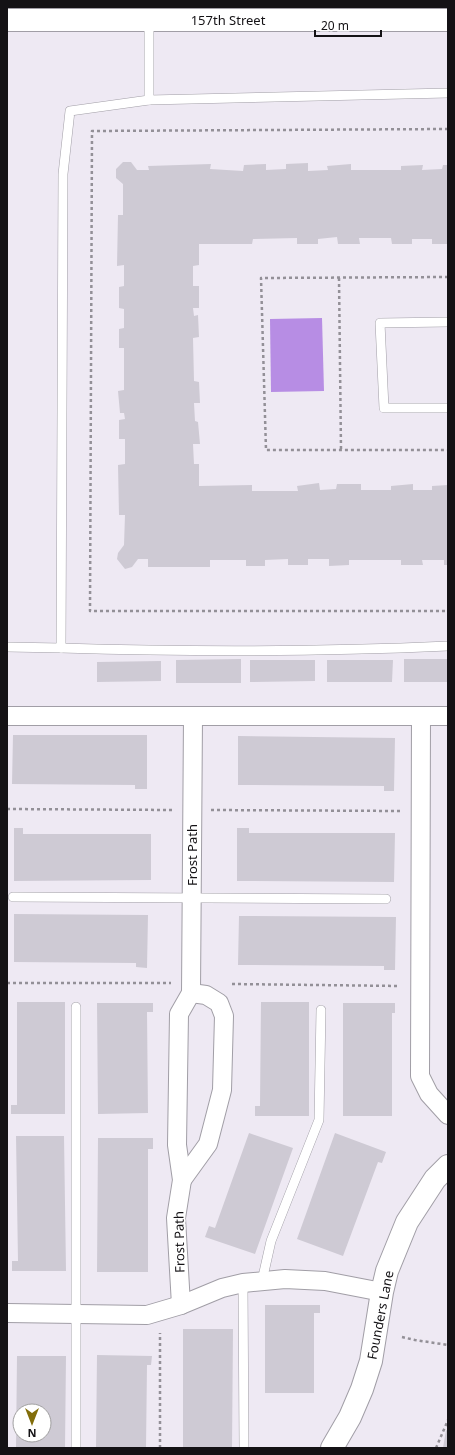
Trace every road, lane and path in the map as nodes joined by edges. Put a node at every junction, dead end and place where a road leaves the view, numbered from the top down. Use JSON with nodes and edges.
{"nodes":[{"id":1,"x":149,"y":14,"type":"edge"},
{"id":2,"x":7,"y":20,"type":"edge"},
{"id":3,"x":448,"y":20,"type":"edge"},
{"id":4,"x":448,"y":93,"type":"edge"},
{"id":5,"x":150,"y":100,"type":"junction"},
{"id":6,"x":448,"y":129,"type":"edge"},
{"id":7,"x":448,"y":277,"type":"edge"},
{"id":8,"x":339,"y":278,"type":"junction"},
{"id":9,"x":448,"y":322,"type":"edge"},
{"id":10,"x":448,"y":408,"type":"edge"},
{"id":11,"x":341,"y":450,"type":"junction"},
{"id":12,"x":448,"y":450,"type":"edge"},
{"id":13,"x":448,"y":611,"type":"edge"},
{"id":14,"x":448,"y":646,"type":"edge"},
{"id":15,"x":7,"y":647,"type":"edge"},
{"id":16,"x":61,"y":648,"type":"junction"},
{"id":17,"x":7,"y":716,"type":"edge"},
{"id":18,"x":421,"y":716,"type":"junction"},
{"id":19,"x":448,"y":716,"type":"edge"},
{"id":20,"x":193,"y":717,"type":"junction"},
{"id":21,"x":7,"y":809,"type":"edge"},
{"id":22,"x":192,"y":810,"type":"junction"},
{"id":23,"x":420,"y":811,"type":"junction"},
{"id":24,"x":13,"y":897,"type":"dead end"},
{"id":25,"x":192,"y":898,"type":"junction"},
{"id":26,"x":386,"y":899,"type":"dead end"},
{"id":27,"x":7,"y":983,"type":"edge"},
{"id":28,"x":176,"y":983,"type":"dead end"},
{"id":29,"x":232,"y":984,"type":"dead end"},
{"id":30,"x":420,"y":986,"type":"junction"},
{"id":31,"x":191,"y":993,"type":"junction"},
{"id":32,"x":76,"y":1007,"type":"dead end"},
{"id":33,"x":321,"y":1010,"type":"dead end"},
{"id":34,"x":448,"y":1115,"type":"edge"},
{"id":35,"x":448,"y":1166,"type":"edge"},
{"id":36,"x":182,"y":1180,"type":"junction"},
{"id":37,"x":262,"y":1281,"type":"junction"},
{"id":38,"x":243,"y":1283,"type":"junction"},
{"id":39,"x":382,"y":1292,"type":"junction"},
{"id":40,"x":181,"y":1305,"type":"junction"},
{"id":41,"x":160,"y":1312,"type":"junction"},
{"id":42,"x":7,"y":1313,"type":"edge"},
{"id":43,"x":77,"y":1314,"type":"junction"},
{"id":44,"x":402,"y":1337,"type":"dead end"},
{"id":45,"x":448,"y":1345,"type":"edge"},
{"id":46,"x":448,"y":1420,"type":"edge"},
{"id":47,"x":76,"y":1448,"type":"edge"},
{"id":48,"x":160,"y":1448,"type":"edge"},
{"id":49,"x":244,"y":1448,"type":"edge"},
{"id":50,"x":332,"y":1448,"type":"edge"},
{"id":51,"x":436,"y":1448,"type":"edge"}],
"edges":[{"from":1,"to":2,"type":"street","name":"157th Street"},
{"from":1,"to":3,"type":"street","name":"157th Street"},
{"from":1,"to":5,"type":"lane"},
{"from":4,"to":5,"type":"lane"},
{"from":5,"to":16,"type":"lane"},
{"from":6,"to":13,"type":"path"},
{"from":7,"to":8,"type":"path"},
{"from":8,"to":11,"type":"path"},
{"from":8,"to":11,"type":"path"},
{"from":9,"to":10,"type":"lane"},
{"from":11,"to":12,"type":"path"},
{"from":14,"to":16,"type":"lane"},
{"from":15,"to":16,"type":"lane"},
{"from":17,"to":20,"type":"street"},
{"from":18,"to":19,"type":"street"},
{"from":18,"to":20,"type":"street"},
{"from":18,"to":23,"type":"street"},
{"from":20,"to":22,"type":"street","name":"Frost Path"},
{"from":21,"to":22,"type":"path"},
{"from":22,"to":23,"type":"path"},
{"from":22,"to":25,"type":"street","name":"Frost Path"},
{"from":23,"to":30,"type":"street"},
{"from":24,"to":25,"type":"lane"},
{"from":25,"to":26,"type":"lane"},
{"from":25,"to":31,"type":"street","name":"Frost Path"},
{"from":27,"to":28,"type":"path"},
{"from":29,"to":30,"type":"path"},
{"from":30,"to":34,"type":"street"},
{"from":31,"to":36,"type":"street","name":"Frost Path"},
{"from":31,"to":36,"type":"street","name":"Frost Path"},
{"from":32,"to":43,"type":"lane"},
{"from":33,"to":37,"type":"lane"},
{"from":35,"to":39,"type":"street","name":"Founders Lane"},
{"from":36,"to":40,"type":"street","name":"Frost Path"},
{"from":37,"to":38,"type":"street"},
{"from":37,"to":39,"type":"street"},
{"from":38,"to":40,"type":"street"},
{"from":38,"to":49,"type":"lane"},
{"from":39,"to":50,"type":"street","name":"Founders Lane"},
{"from":40,"to":41,"type":"street"},
{"from":41,"to":43,"type":"street"},
{"from":41,"to":48,"type":"path"},
{"from":42,"to":43,"type":"street"},
{"from":43,"to":47,"type":"lane"},
{"from":44,"to":45,"type":"path"},
{"from":46,"to":51,"type":"path"}]}
